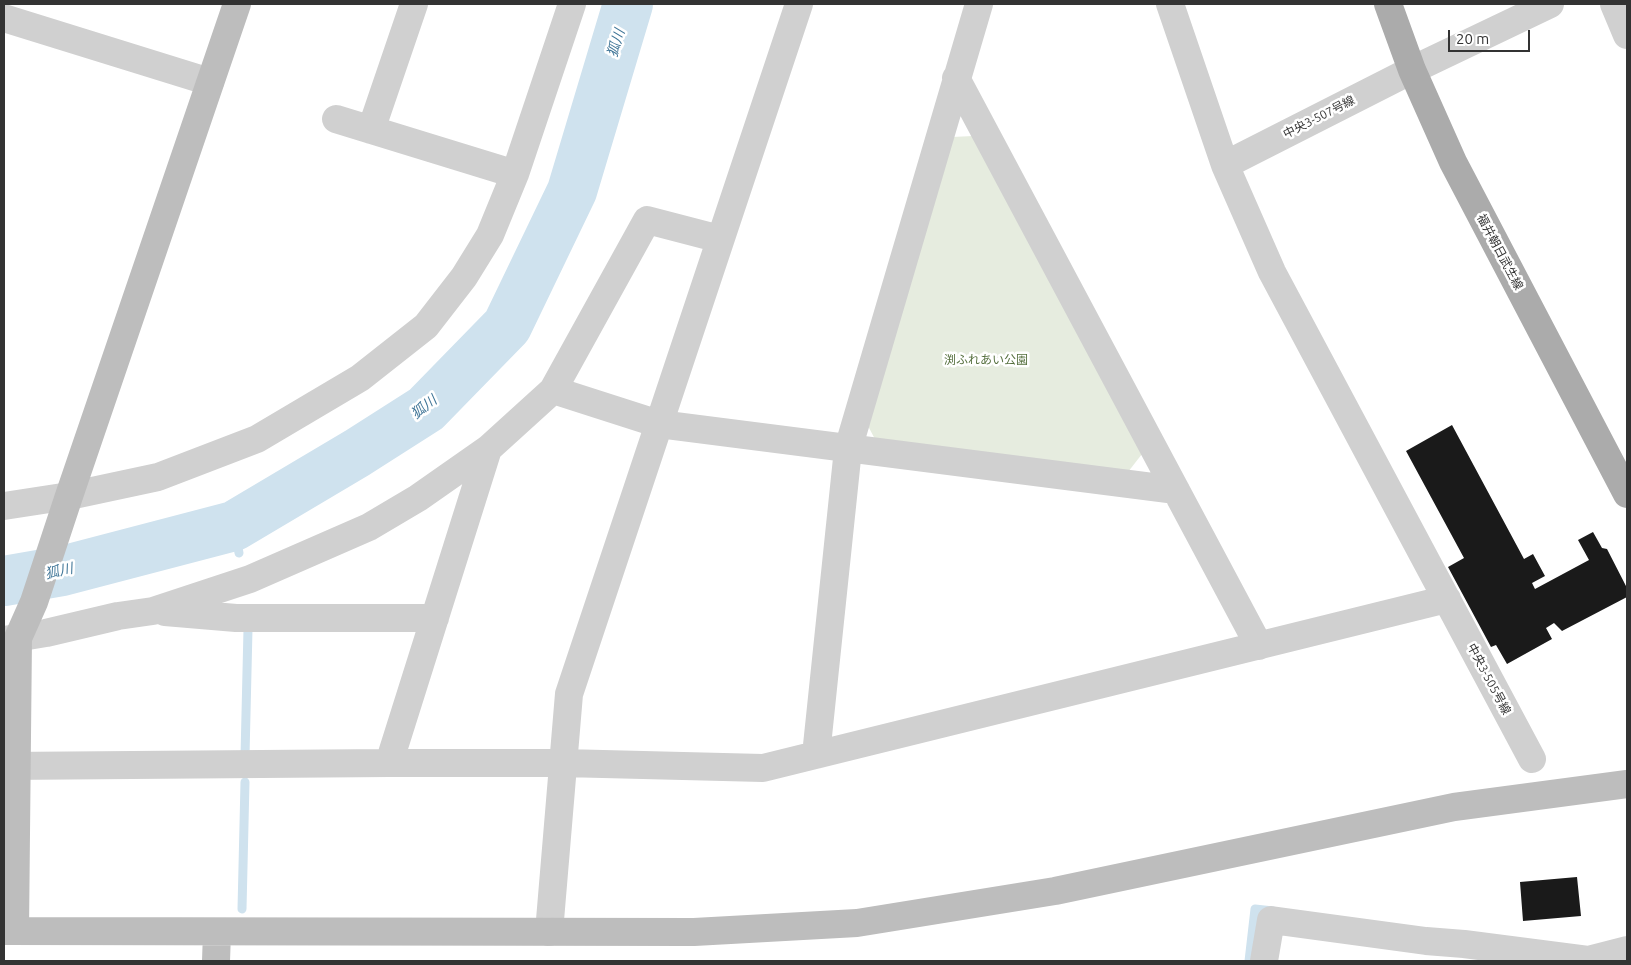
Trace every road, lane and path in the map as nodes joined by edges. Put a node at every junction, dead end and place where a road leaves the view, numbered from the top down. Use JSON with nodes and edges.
{"nodes":[{"id":1,"x":237,"y":4,"type":"edge"},
{"id":2,"x":414,"y":4,"type":"edge"},
{"id":3,"x":572,"y":4,"type":"edge"},
{"id":4,"x":799,"y":4,"type":"edge"},
{"id":5,"x":979,"y":4,"type":"edge"},
{"id":6,"x":1170,"y":4,"type":"edge"},
{"id":7,"x":1388,"y":4,"type":"edge"},
{"id":8,"x":1550,"y":4,"type":"edge"},
{"id":9,"x":1614,"y":4,"type":"edge"},
{"id":10,"x":4,"y":18,"type":"edge"},
{"id":11,"x":1627,"y":35,"type":"edge"},
{"id":12,"x":1412,"y":70,"type":"junction"},
{"id":13,"x":956,"y":78,"type":"junction"},
{"id":14,"x":210,"y":82,"type":"junction"},
{"id":15,"x":336,"y":119,"type":"dead end"},
{"id":16,"x":370,"y":130,"type":"junction"},
{"id":17,"x":1226,"y":165,"type":"junction"},
{"id":18,"x":515,"y":174,"type":"junction"},
{"id":19,"x":720,"y":239,"type":"junction"},
{"id":20,"x":553,"y":390,"type":"junction"},
{"id":21,"x":659,"y":424,"type":"junction"},
{"id":22,"x":848,"y":448,"type":"junction"},
{"id":23,"x":488,"y":449,"type":"junction"},
{"id":24,"x":1176,"y":490,"type":"junction"},
{"id":25,"x":1627,"y":494,"type":"edge"},
{"id":26,"x":66,"y":504,"type":"junction"},
{"id":27,"x":4,"y":506,"type":"edge"},
{"id":28,"x":1447,"y":599,"type":"junction"},
{"id":29,"x":153,"y":611,"type":"junction"},
{"id":30,"x":435,"y":618,"type":"junction"},
{"id":31,"x":11,"y":639,"type":"edge"},
{"id":32,"x":1259,"y":646,"type":"junction"},
{"id":33,"x":816,"y":755,"type":"junction"},
{"id":34,"x":1532,"y":759,"type":"dead end"},
{"id":35,"x":389,"y":763,"type":"junction"},
{"id":36,"x":564,"y":763,"type":"junction"},
{"id":37,"x":10,"y":766,"type":"edge"},
{"id":38,"x":1627,"y":784,"type":"edge"},
{"id":39,"x":9,"y":931,"type":"edge"},
{"id":40,"x":217,"y":932,"type":"junction"},
{"id":41,"x":549,"y":932,"type":"junction"},
{"id":42,"x":1627,"y":950,"type":"edge"},
{"id":43,"x":216,"y":961,"type":"edge"},
{"id":44,"x":1264,"y":961,"type":"edge"}],
"edges":[{"from":1,"to":14,"type":"street"},
{"from":2,"to":16,"type":"street"},
{"from":3,"to":18,"type":"street"},
{"from":4,"to":19,"type":"street"},
{"from":5,"to":13,"type":"street"},
{"from":6,"to":17,"type":"street","name":"中央3-505号線"},
{"from":7,"to":12,"type":"main road","name":"福井朝日武生線"},
{"from":8,"to":12,"type":"street","name":"中央3-507号線"},
{"from":9,"to":11,"type":"street"},
{"from":10,"to":14,"type":"street"},
{"from":12,"to":17,"type":"street","name":"中央3-507号線"},
{"from":12,"to":25,"type":"main road","name":"福井朝日武生線"},
{"from":13,"to":22,"type":"street"},
{"from":13,"to":24,"type":"street"},
{"from":14,"to":26,"type":"street"},
{"from":15,"to":16,"type":"street"},
{"from":16,"to":18,"type":"street"},
{"from":17,"to":28,"type":"street","name":"中央3-505号線"},
{"from":18,"to":26,"type":"street"},
{"from":19,"to":20,"type":"street"},
{"from":19,"to":21,"type":"street"},
{"from":20,"to":21,"type":"street"},
{"from":20,"to":23,"type":"street"},
{"from":21,"to":22,"type":"street"},
{"from":21,"to":36,"type":"street"},
{"from":22,"to":24,"type":"street"},
{"from":22,"to":33,"type":"street"},
{"from":23,"to":29,"type":"street"},
{"from":23,"to":30,"type":"street"},
{"from":24,"to":32,"type":"street"},
{"from":26,"to":27,"type":"street"},
{"from":26,"to":31,"type":"street"},
{"from":28,"to":32,"type":"street"},
{"from":28,"to":34,"type":"street","name":"中央3-505号線"},
{"from":29,"to":30,"type":"street"},
{"from":29,"to":31,"type":"street"},
{"from":30,"to":35,"type":"street"},
{"from":31,"to":37,"type":"street"},
{"from":32,"to":33,"type":"street"},
{"from":33,"to":36,"type":"street"},
{"from":35,"to":36,"type":"street"},
{"from":35,"to":37,"type":"street"},
{"from":36,"to":41,"type":"street"},
{"from":37,"to":39,"type":"street"},
{"from":38,"to":41,"type":"street"},
{"from":39,"to":40,"type":"street"},
{"from":40,"to":41,"type":"street"},
{"from":40,"to":43,"type":"street"},
{"from":42,"to":44,"type":"street"}]}
